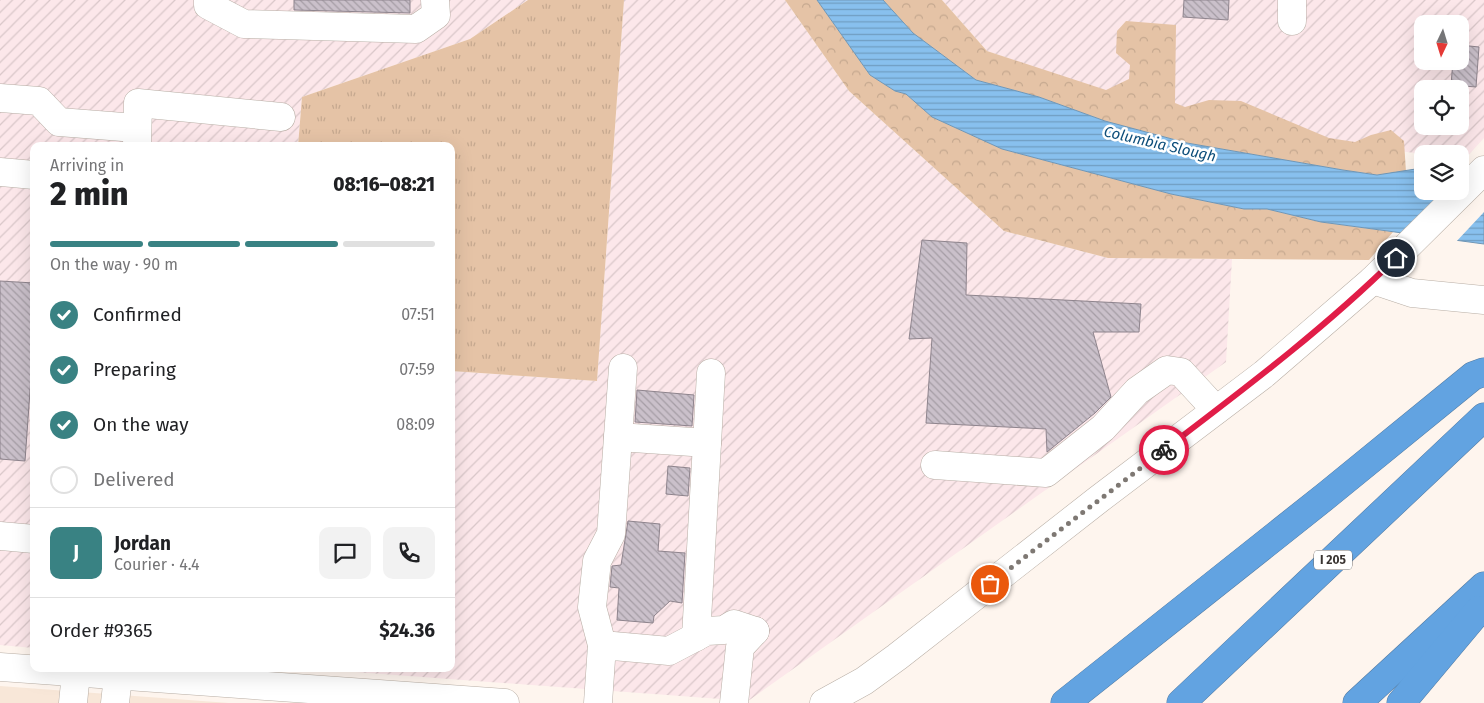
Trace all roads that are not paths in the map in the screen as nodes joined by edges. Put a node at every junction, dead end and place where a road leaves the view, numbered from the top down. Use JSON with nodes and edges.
{"nodes":[{"id":1,"x":208,"y":0,"type":"edge"},
{"id":2,"x":435,"y":0,"type":"edge"},
{"id":3,"x":0,"y":98,"type":"edge"},
{"id":4,"x":281,"y":117,"type":"dead end"},
{"id":5,"x":136,"y":137,"type":"edge"},
{"id":6,"x":1484,"y":170,"type":"edge"},
{"id":7,"x":0,"y":172,"type":"edge"},
{"id":8,"x":30,"y":175,"type":"edge"},
{"id":9,"x":1373,"y":280,"type":"junction"},
{"id":10,"x":1484,"y":300,"type":"edge"},
{"id":11,"x":623,"y":368,"type":"dead end"},
{"id":12,"x":711,"y":373,"type":"dead end"},
{"id":13,"x":1478,"y":374,"type":"edge"},
{"id":14,"x":1216,"y":410,"type":"junction"},
{"id":15,"x":1484,"y":417,"type":"edge"},
{"id":16,"x":618,"y":437,"type":"junction"},
{"id":17,"x":707,"y":443,"type":"junction"},
{"id":18,"x":935,"y":465,"type":"dead end"},
{"id":19,"x":0,"y":536,"type":"edge"},
{"id":20,"x":30,"y":539,"type":"edge"},
{"id":21,"x":1484,"y":586,"type":"edge"},
{"id":22,"x":1484,"y":604,"type":"edge"},
{"id":23,"x":696,"y":637,"type":"junction"},
{"id":24,"x":602,"y":645,"type":"junction"},
{"id":25,"x":0,"y":667,"type":"edge"},
{"id":26,"x":30,"y":669,"type":"edge"},
{"id":27,"x":63,"y":672,"type":"edge"},
{"id":28,"x":76,"y":673,"type":"junction"},
{"id":29,"x":166,"y":674,"type":"edge"},
{"id":30,"x":118,"y":676,"type":"junction"},
{"id":31,"x":244,"y":694,"type":"edge"},
{"id":32,"x":73,"y":703,"type":"edge"},
{"id":33,"x":116,"y":703,"type":"edge"},
{"id":34,"x":505,"y":703,"type":"edge"},
{"id":35,"x":598,"y":703,"type":"edge"},
{"id":36,"x":734,"y":703,"type":"edge"},
{"id":37,"x":824,"y":703,"type":"edge"},
{"id":38,"x":1065,"y":703,"type":"edge"},
{"id":39,"x":1181,"y":703,"type":"edge"},
{"id":40,"x":1357,"y":703,"type":"edge"},
{"id":41,"x":1401,"y":703,"type":"edge"}],
"edges":[{"from":1,"to":2,"type":"street"},
{"from":3,"to":5,"type":"street"},
{"from":4,"to":5,"type":"street"},
{"from":6,"to":9,"type":"street"},
{"from":7,"to":8,"type":"street"},
{"from":9,"to":10,"type":"street"},
{"from":9,"to":14,"type":"street"},
{"from":11,"to":16,"type":"street"},
{"from":12,"to":17,"type":"street"},
{"from":13,"to":38,"type":"highway"},
{"from":14,"to":18,"type":"street"},
{"from":14,"to":37,"type":"street"},
{"from":15,"to":39,"type":"highway","number":"I 205"},
{"from":16,"to":17,"type":"street"},
{"from":16,"to":24,"type":"street"},
{"from":17,"to":23,"type":"street"},
{"from":19,"to":20,"type":"street"},
{"from":21,"to":40,"type":"highway"},
{"from":22,"to":41,"type":"highway"},
{"from":23,"to":24,"type":"street"},
{"from":23,"to":36,"type":"street"},
{"from":24,"to":35,"type":"street"},
{"from":25,"to":26,"type":"street"},
{"from":27,"to":28,"type":"street"},
{"from":28,"to":30,"type":"street"},
{"from":28,"to":32,"type":"street"},
{"from":29,"to":30,"type":"street"},
{"from":29,"to":31,"type":"street"},
{"from":30,"to":33,"type":"street"},
{"from":31,"to":34,"type":"street"}]}
